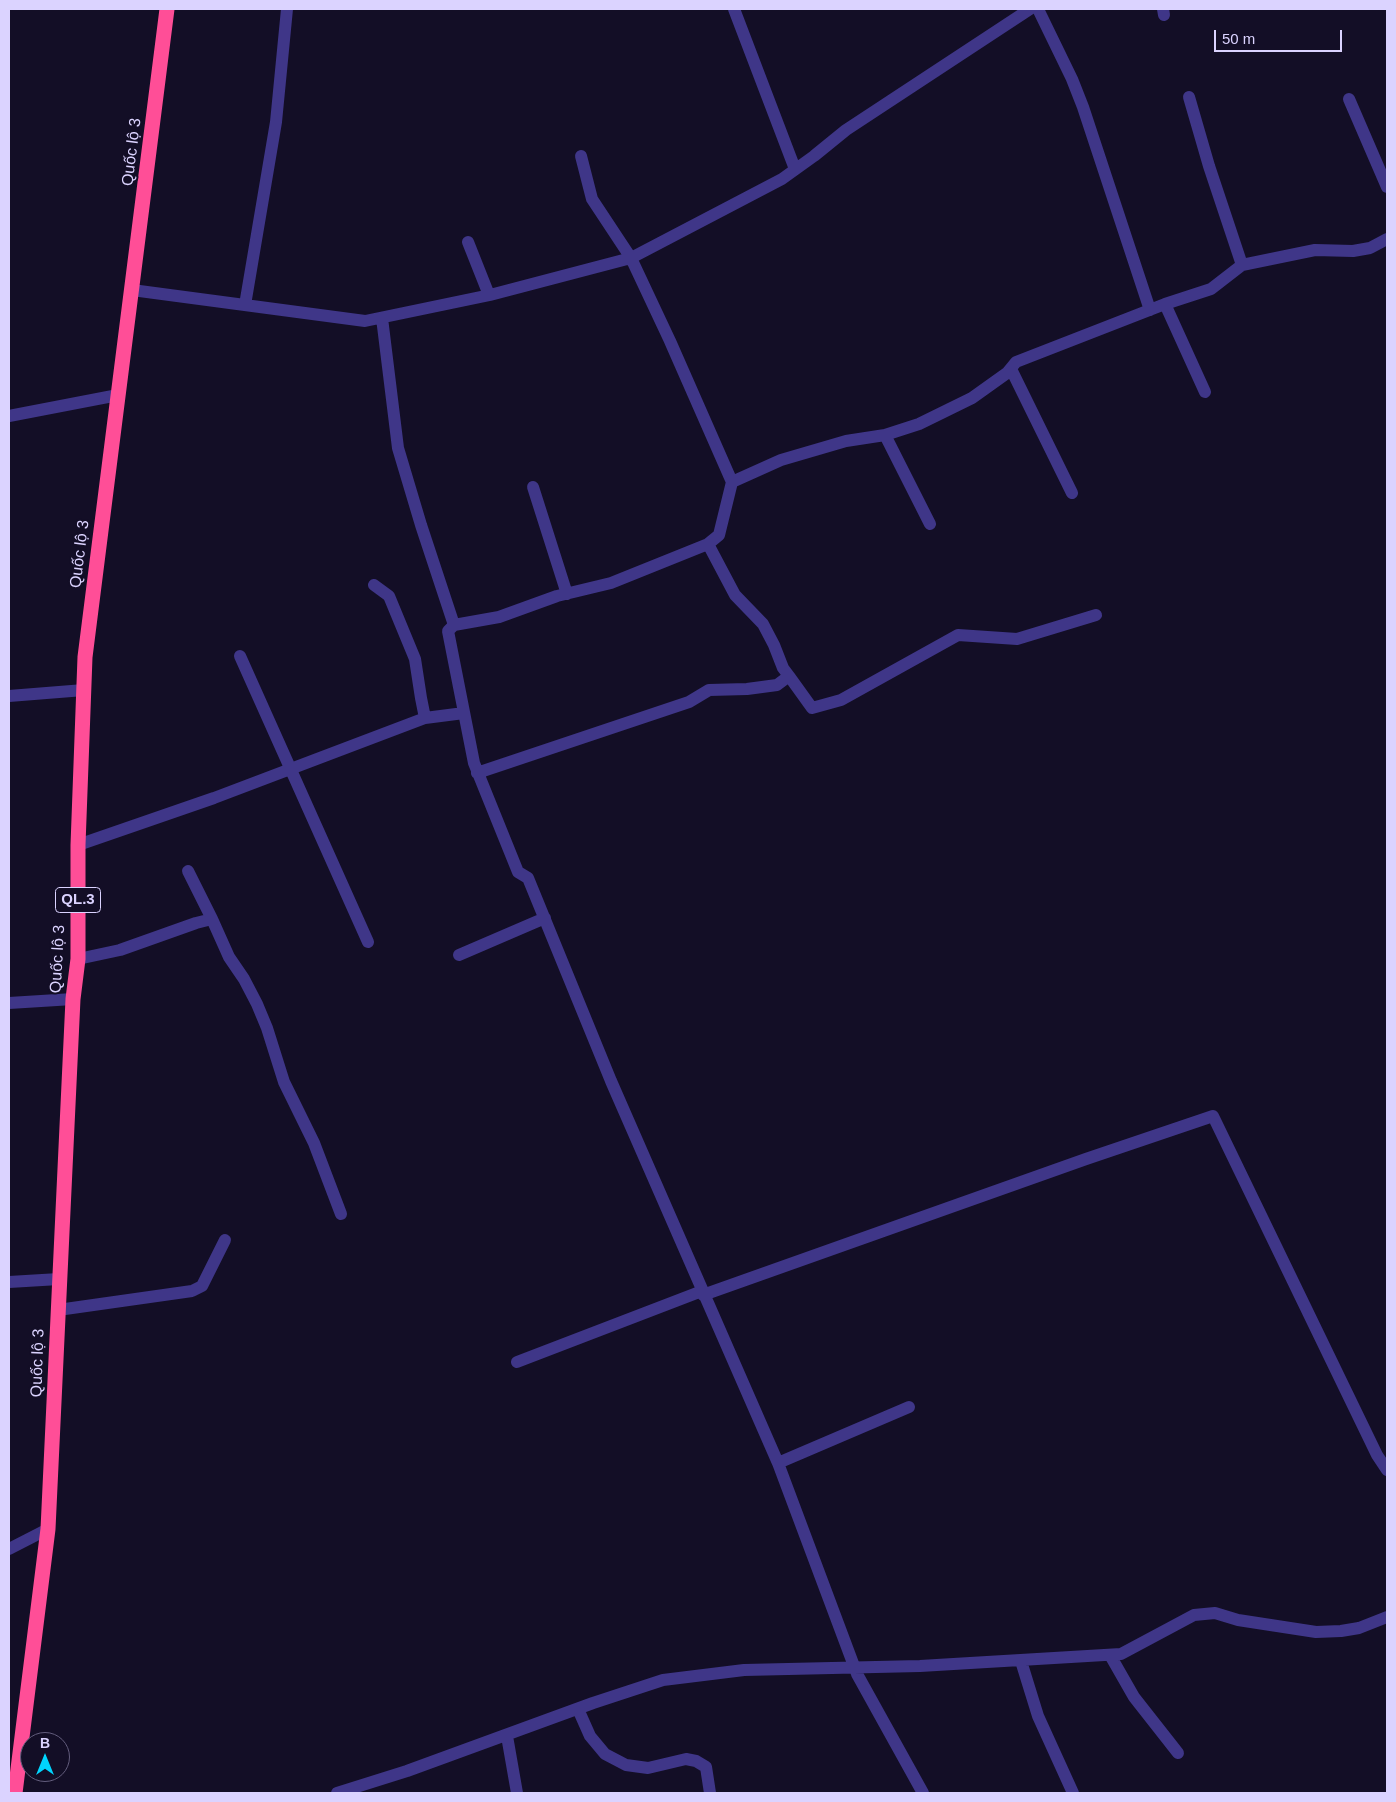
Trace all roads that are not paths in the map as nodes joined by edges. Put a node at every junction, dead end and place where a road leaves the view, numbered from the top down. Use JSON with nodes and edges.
{"nodes":[{"id":1,"x":167,"y":9,"type":"edge"},
{"id":2,"x":287,"y":9,"type":"edge"},
{"id":3,"x":734,"y":9,"type":"edge"},
{"id":4,"x":1030,"y":9,"type":"edge"},
{"id":5,"x":1038,"y":9,"type":"edge"},
{"id":6,"x":1189,"y":97,"type":"dead end"},
{"id":7,"x":1349,"y":99,"type":"dead end"},
{"id":8,"x":581,"y":156,"type":"dead end"},
{"id":9,"x":795,"y":169,"type":"junction"},
{"id":10,"x":1387,"y":188,"type":"edge"},
{"id":11,"x":1387,"y":239,"type":"edge"},
{"id":12,"x":468,"y":242,"type":"dead end"},
{"id":13,"x":631,"y":258,"type":"junction"},
{"id":14,"x":1242,"y":265,"type":"junction"},
{"id":15,"x":132,"y":290,"type":"junction"},
{"id":16,"x":489,"y":295,"type":"junction"},
{"id":17,"x":1165,"y":304,"type":"junction"},
{"id":18,"x":245,"y":305,"type":"junction"},
{"id":19,"x":1150,"y":310,"type":"junction"},
{"id":20,"x":382,"y":318,"type":"junction"},
{"id":21,"x":1011,"y":369,"type":"junction"},
{"id":22,"x":1205,"y":392,"type":"dead end"},
{"id":23,"x":118,"y":395,"type":"junction"},
{"id":24,"x":9,"y":416,"type":"edge"},
{"id":25,"x":885,"y":435,"type":"junction"},
{"id":26,"x":732,"y":482,"type":"junction"},
{"id":27,"x":533,"y":487,"type":"dead end"},
{"id":28,"x":1072,"y":493,"type":"dead end"},
{"id":29,"x":930,"y":524,"type":"dead end"},
{"id":30,"x":708,"y":544,"type":"junction"},
{"id":31,"x":374,"y":585,"type":"dead end"},
{"id":32,"x":567,"y":594,"type":"junction"},
{"id":33,"x":1096,"y":614,"type":"dead end"},
{"id":34,"x":454,"y":625,"type":"junction"},
{"id":35,"x":240,"y":656,"type":"dead end"},
{"id":36,"x":789,"y":676,"type":"junction"},
{"id":37,"x":84,"y":690,"type":"junction"},
{"id":38,"x":9,"y":696,"type":"edge"},
{"id":39,"x":464,"y":712,"type":"junction"},
{"id":40,"x":425,"y":718,"type":"junction"},
{"id":41,"x":291,"y":769,"type":"junction"},
{"id":42,"x":477,"y":773,"type":"junction"},
{"id":43,"x":78,"y":846,"type":"junction"},
{"id":44,"x":188,"y":871,"type":"dead end"},
{"id":45,"x":545,"y":918,"type":"junction"},
{"id":46,"x":212,"y":919,"type":"junction"},
{"id":47,"x":368,"y":942,"type":"dead end"},
{"id":48,"x":459,"y":954,"type":"dead end"},
{"id":49,"x":78,"y":958,"type":"junction"},
{"id":50,"x":73,"y":999,"type":"junction"},
{"id":51,"x":9,"y":1003,"type":"edge"},
{"id":52,"x":341,"y":1214,"type":"dead end"},
{"id":53,"x":224,"y":1240,"type":"dead end"},
{"id":54,"x":59,"y":1279,"type":"junction"},
{"id":55,"x":9,"y":1282,"type":"edge"},
{"id":56,"x":703,"y":1293,"type":"junction"},
{"id":57,"x":58,"y":1310,"type":"junction"},
{"id":58,"x":517,"y":1362,"type":"dead end"},
{"id":59,"x":908,"y":1407,"type":"dead end"},
{"id":60,"x":778,"y":1463,"type":"junction"},
{"id":61,"x":1387,"y":1470,"type":"edge"},
{"id":62,"x":48,"y":1530,"type":"junction"},
{"id":63,"x":9,"y":1549,"type":"edge"},
{"id":64,"x":1387,"y":1617,"type":"edge"},
{"id":65,"x":1110,"y":1655,"type":"junction"},
{"id":66,"x":1021,"y":1661,"type":"junction"},
{"id":67,"x":854,"y":1666,"type":"junction"},
{"id":68,"x":578,"y":1709,"type":"junction"},
{"id":69,"x":507,"y":1736,"type":"junction"},
{"id":70,"x":1178,"y":1753,"type":"dead end"},
{"id":71,"x":15,"y":1793,"type":"edge"},
{"id":72,"x":340,"y":1793,"type":"edge"},
{"id":73,"x":517,"y":1793,"type":"edge"},
{"id":74,"x":710,"y":1793,"type":"edge"},
{"id":75,"x":923,"y":1793,"type":"edge"},
{"id":76,"x":1073,"y":1793,"type":"edge"}],
"edges":[{"from":1,"to":15,"type":"highway","name":"Quốc lộ 3","number":"QL.3"},
{"from":2,"to":18,"type":"street"},
{"from":3,"to":9,"type":"street"},
{"from":4,"to":9,"type":"street"},
{"from":5,"to":19,"type":"street"},
{"from":6,"to":14,"type":"street"},
{"from":7,"to":10,"type":"street"},
{"from":8,"to":13,"type":"street"},
{"from":9,"to":13,"type":"street"},
{"from":11,"to":14,"type":"street"},
{"from":12,"to":16,"type":"street"},
{"from":13,"to":16,"type":"street"},
{"from":13,"to":26,"type":"street"},
{"from":14,"to":17,"type":"street"},
{"from":15,"to":18,"type":"street"},
{"from":15,"to":23,"type":"highway","name":"Quốc lộ 3","number":"QL.3"},
{"from":16,"to":20,"type":"street"},
{"from":17,"to":19,"type":"street"},
{"from":17,"to":22,"type":"street"},
{"from":18,"to":20,"type":"street"},
{"from":19,"to":21,"type":"street"},
{"from":20,"to":34,"type":"street"},
{"from":21,"to":25,"type":"street"},
{"from":21,"to":28,"type":"street"},
{"from":23,"to":24,"type":"street"},
{"from":23,"to":37,"type":"highway","name":"Quốc lộ 3","number":"QL.3"},
{"from":25,"to":26,"type":"street"},
{"from":25,"to":29,"type":"street"},
{"from":26,"to":30,"type":"street"},
{"from":27,"to":32,"type":"street"},
{"from":30,"to":32,"type":"street"},
{"from":30,"to":36,"type":"street"},
{"from":31,"to":40,"type":"street"},
{"from":32,"to":34,"type":"street"},
{"from":33,"to":36,"type":"street"},
{"from":34,"to":39,"type":"street"},
{"from":35,"to":41,"type":"street"},
{"from":36,"to":42,"type":"street"},
{"from":37,"to":38,"type":"street"},
{"from":37,"to":43,"type":"highway","name":"Quốc lộ 3","number":"QL.3"},
{"from":39,"to":40,"type":"street"},
{"from":39,"to":42,"type":"street"},
{"from":40,"to":41,"type":"street"},
{"from":41,"to":43,"type":"street"},
{"from":41,"to":47,"type":"street"},
{"from":42,"to":45,"type":"street"},
{"from":43,"to":49,"type":"highway","name":"Quốc lộ 3","number":"QL.3"},
{"from":44,"to":46,"type":"street"},
{"from":45,"to":48,"type":"street"},
{"from":45,"to":56,"type":"street"},
{"from":46,"to":49,"type":"street"},
{"from":46,"to":52,"type":"street"},
{"from":49,"to":50,"type":"highway","name":"Quốc lộ 3","number":"QL.3"},
{"from":50,"to":51,"type":"street"},
{"from":50,"to":54,"type":"highway","name":"Quốc lộ 3","number":"QL.3"},
{"from":53,"to":57,"type":"street"},
{"from":54,"to":55,"type":"street"},
{"from":54,"to":57,"type":"highway","name":"Quốc lộ 3","number":"QL.3"},
{"from":56,"to":58,"type":"street"},
{"from":56,"to":60,"type":"street"},
{"from":56,"to":61,"type":"street"},
{"from":57,"to":62,"type":"highway","name":"Quốc lộ 3","number":"QL.3"},
{"from":59,"to":60,"type":"street"},
{"from":60,"to":67,"type":"street"},
{"from":62,"to":63,"type":"street"},
{"from":62,"to":71,"type":"highway","name":"Quốc lộ 3","number":"QL.3"},
{"from":64,"to":65,"type":"street"},
{"from":65,"to":66,"type":"street"},
{"from":65,"to":70,"type":"street"},
{"from":66,"to":67,"type":"street"},
{"from":66,"to":76,"type":"street"},
{"from":67,"to":68,"type":"street"},
{"from":67,"to":75,"type":"street"},
{"from":68,"to":69,"type":"street"},
{"from":68,"to":74,"type":"street"},
{"from":69,"to":72,"type":"street"},
{"from":69,"to":73,"type":"street"}]}
